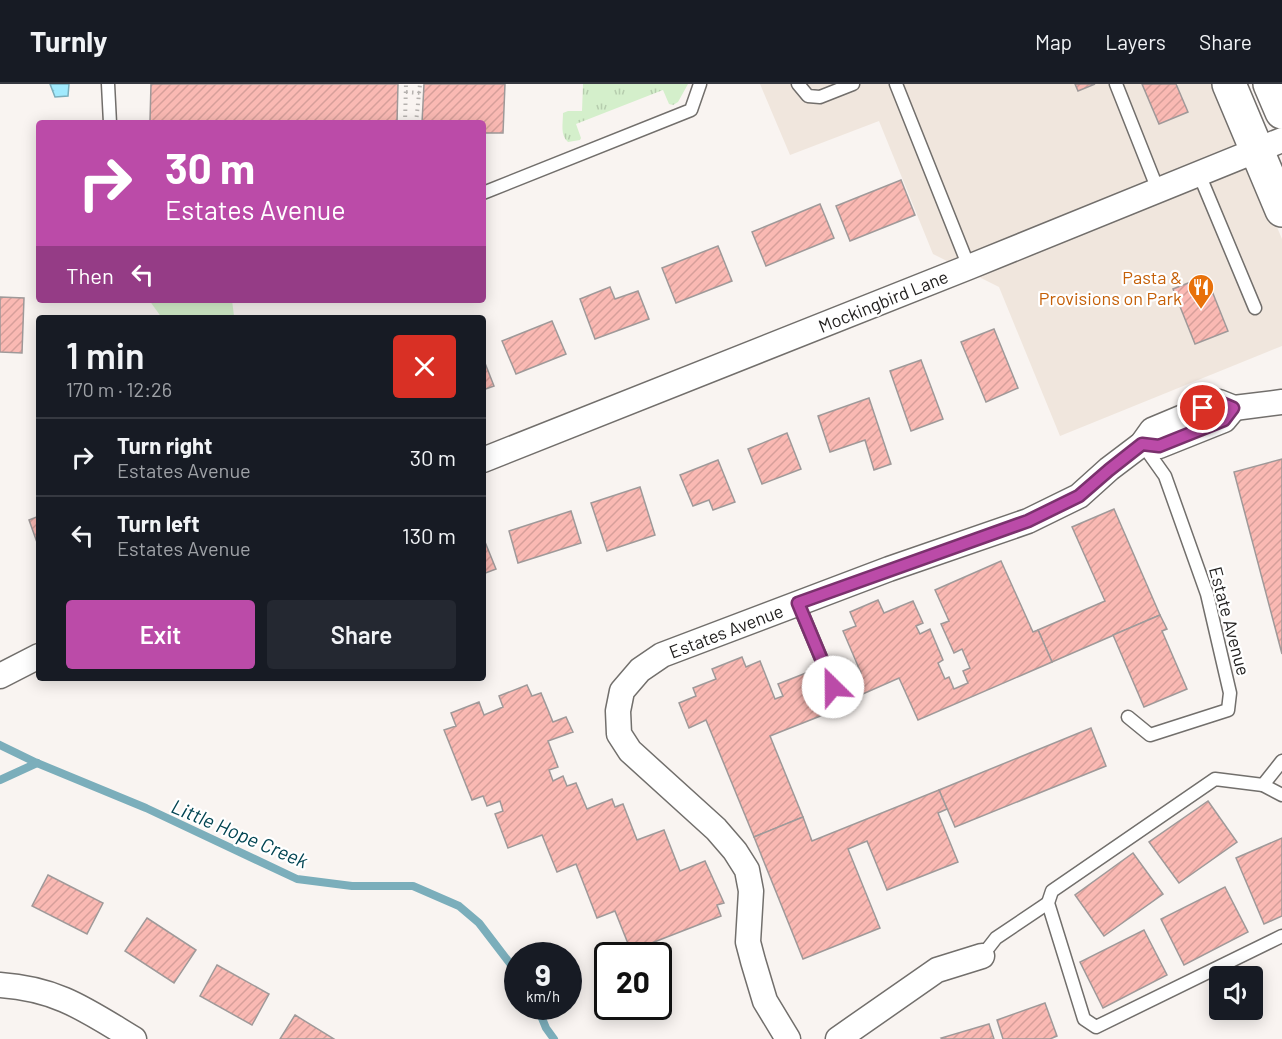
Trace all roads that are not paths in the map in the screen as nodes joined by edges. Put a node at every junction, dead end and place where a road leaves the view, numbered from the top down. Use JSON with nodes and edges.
{"nodes":[{"id":1,"x":108,"y":84,"type":"edge"},
{"id":2,"x":700,"y":84,"type":"edge"},
{"id":3,"x":798,"y":84,"type":"edge"},
{"id":4,"x":853,"y":84,"type":"edge"},
{"id":5,"x":896,"y":84,"type":"edge"},
{"id":6,"x":1116,"y":84,"type":"edge"},
{"id":7,"x":1230,"y":84,"type":"edge"},
{"id":8,"x":1270,"y":84,"type":"edge"},
{"id":9,"x":1282,"y":112,"type":"edge"},
{"id":10,"x":110,"y":120,"type":"edge"},
{"id":11,"x":1269,"y":146,"type":"edge"},
{"id":12,"x":1198,"y":174,"type":"junction"},
{"id":13,"x":1158,"y":190,"type":"junction"},
{"id":14,"x":486,"y":192,"type":"edge"},
{"id":15,"x":1282,"y":210,"type":"edge"},
{"id":16,"x":969,"y":267,"type":"junction"},
{"id":17,"x":1255,"y":308,"type":"dead end"},
{"id":18,"x":1282,"y":402,"type":"edge"},
{"id":19,"x":1142,"y":444,"type":"junction"},
{"id":20,"x":486,"y":459,"type":"edge"},
{"id":21,"x":798,"y":603,"type":"junction"},
{"id":22,"x":36,"y":658,"type":"edge"},
{"id":23,"x":0,"y":676,"type":"edge"},
{"id":24,"x":842,"y":708,"type":"dead end"},
{"id":25,"x":1128,"y":717,"type":"dead end"},
{"id":26,"x":1282,"y":761,"type":"edge"},
{"id":27,"x":1263,"y":785,"type":"junction"},
{"id":28,"x":1282,"y":795,"type":"edge"},
{"id":29,"x":1048,"y":903,"type":"junction"},
{"id":30,"x":1282,"y":936,"type":"edge"},
{"id":31,"x":982,"y":956,"type":"joint"},
{"id":32,"x":0,"y":985,"type":"edge"},
{"id":33,"x":134,"y":1039,"type":"edge"},
{"id":34,"x":788,"y":1039,"type":"edge"},
{"id":35,"x":838,"y":1039,"type":"edge"}],
"edges":[{"from":1,"to":10,"type":"lane"},
{"from":2,"to":14,"type":"lane"},
{"from":3,"to":4,"type":"lane"},
{"from":5,"to":16,"type":"lane"},
{"from":6,"to":13,"type":"lane"},
{"from":7,"to":11,"type":"main road"},
{"from":8,"to":9,"type":"main road"},
{"from":11,"to":12,"type":"street","name":"Mockingbird Lane"},
{"from":11,"to":15,"type":"main road"},
{"from":12,"to":13,"type":"street","name":"Mockingbird Lane"},
{"from":12,"to":17,"type":"lane"},
{"from":13,"to":16,"type":"street","name":"Mockingbird Lane"},
{"from":16,"to":20,"type":"street","name":"Mockingbird Lane"},
{"from":18,"to":19,"type":"street"},
{"from":19,"to":21,"type":"street","name":"Estates Avenue"},
{"from":19,"to":25,"type":"lane","name":"Estate Avenue"},
{"from":21,"to":24,"type":"lane"},
{"from":21,"to":34,"type":"street","name":"Estates Avenue"},
{"from":22,"to":23,"type":"street"},
{"from":26,"to":27,"type":"lane"},
{"from":27,"to":28,"type":"lane"},
{"from":27,"to":29,"type":"lane"},
{"from":29,"to":30,"type":"lane"},
{"from":29,"to":31,"type":"lane"},
{"from":31,"to":35,"type":"street"},
{"from":32,"to":33,"type":"street"}]}
